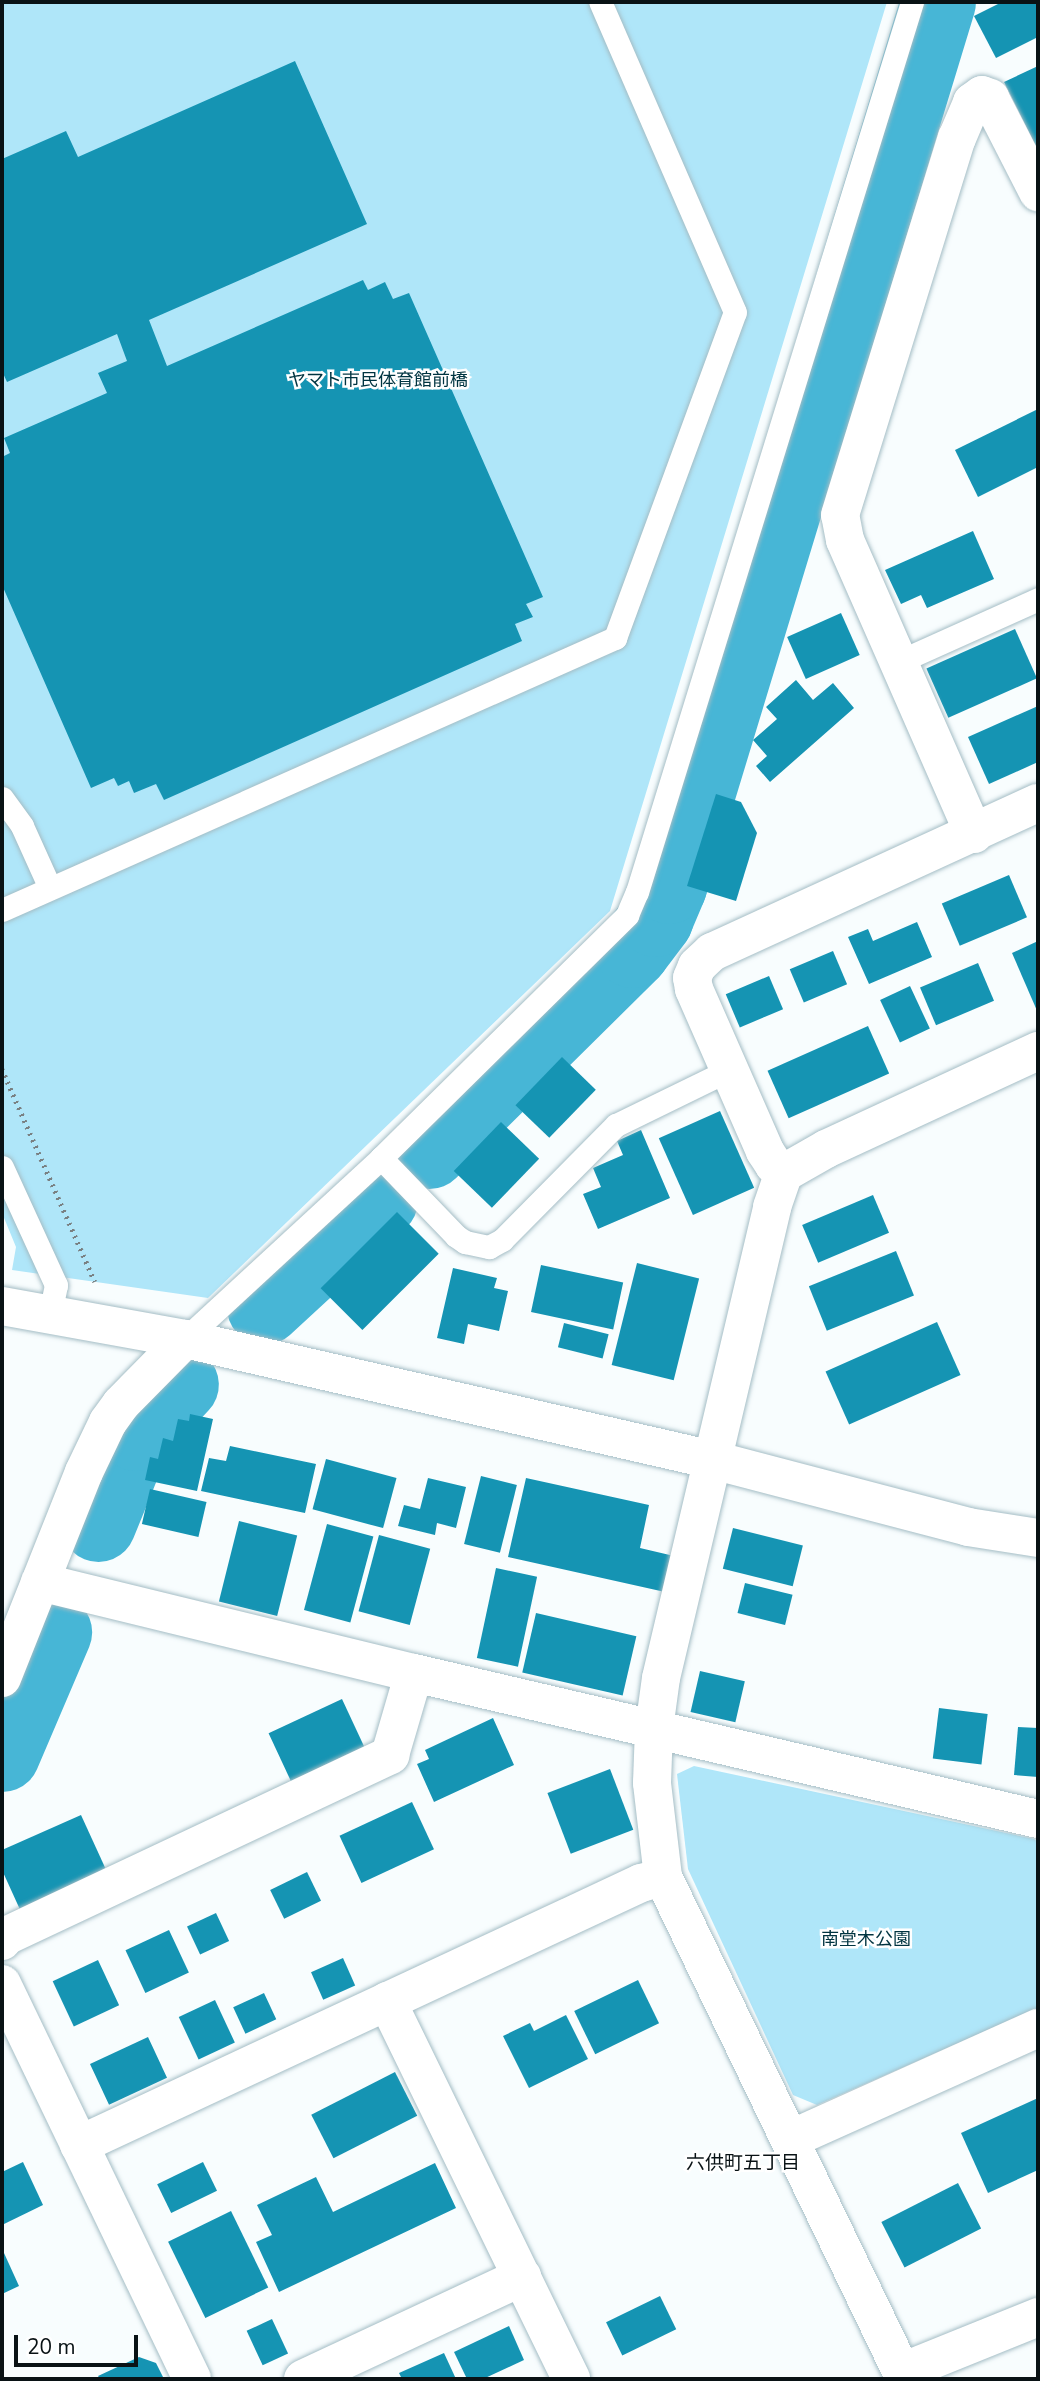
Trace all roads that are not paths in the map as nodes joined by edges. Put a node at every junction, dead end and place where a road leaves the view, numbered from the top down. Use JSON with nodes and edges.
{"nodes":[{"id":1,"x":600,"y":2,"type":"edge"},
{"id":2,"x":912,"y":2,"type":"edge"},
{"id":3,"x":1038,"y":192,"type":"edge"},
{"id":4,"x":1038,"y":600,"type":"edge"},
{"id":5,"x":898,"y":662,"type":"junction"},
{"id":6,"x":2,"y":799,"type":"edge"},
{"id":7,"x":1038,"y":803,"type":"edge"},
{"id":8,"x":974,"y":834,"type":"junction"},
{"id":9,"x":50,"y":888,"type":"junction"},
{"id":10,"x":2,"y":910,"type":"edge"},
{"id":11,"x":1038,"y":1051,"type":"edge"},
{"id":12,"x":729,"y":1070,"type":"junction"},
{"id":13,"x":381,"y":1158,"type":"junction"},
{"id":14,"x":2,"y":1167,"type":"edge"},
{"id":15,"x":784,"y":1173,"type":"junction"},
{"id":16,"x":2,"y":1306,"type":"edge"},
{"id":17,"x":49,"y":1317,"type":"junction"},
{"id":18,"x":185,"y":1339,"type":"junction"},
{"id":19,"x":713,"y":1460,"type":"junction"},
{"id":20,"x":1038,"y":1538,"type":"edge"},
{"id":21,"x":40,"y":1582,"type":"junction"},
{"id":22,"x":414,"y":1673,"type":"junction"},
{"id":23,"x":2,"y":1678,"type":"edge"},
{"id":24,"x":654,"y":1729,"type":"junction"},
{"id":25,"x":1038,"y":1819,"type":"edge"},
{"id":26,"x":663,"y":1877,"type":"junction"},
{"id":27,"x":2,"y":1941,"type":"edge"},
{"id":28,"x":2,"y":1984,"type":"edge"},
{"id":29,"x":387,"y":2001,"type":"junction"},
{"id":30,"x":1038,"y":2028,"type":"edge"},
{"id":31,"x":791,"y":2139,"type":"junction"},
{"id":32,"x":79,"y":2145,"type":"junction"},
{"id":33,"x":522,"y":2277,"type":"junction"},
{"id":34,"x":1038,"y":2317,"type":"edge"},
{"id":35,"x":904,"y":2376,"type":"edge"},
{"id":36,"x":192,"y":2379,"type":"edge"},
{"id":37,"x":303,"y":2379,"type":"edge"},
{"id":38,"x":571,"y":2379,"type":"edge"}],
"edges":[{"from":1,"to":9,"type":"lane"},
{"from":2,"to":13,"type":"lane"},
{"from":3,"to":5,"type":"street"},
{"from":4,"to":5,"type":"lane"},
{"from":5,"to":8,"type":"street"},
{"from":6,"to":9,"type":"lane"},
{"from":7,"to":8,"type":"street"},
{"from":8,"to":12,"type":"street"},
{"from":9,"to":10,"type":"lane"},
{"from":11,"to":15,"type":"street"},
{"from":12,"to":13,"type":"lane"},
{"from":12,"to":15,"type":"street"},
{"from":13,"to":18,"type":"lane"},
{"from":14,"to":17,"type":"lane"},
{"from":15,"to":19,"type":"street"},
{"from":16,"to":17,"type":"street"},
{"from":17,"to":18,"type":"street"},
{"from":18,"to":19,"type":"street"},
{"from":18,"to":21,"type":"street"},
{"from":19,"to":20,"type":"street"},
{"from":19,"to":24,"type":"street"},
{"from":21,"to":22,"type":"street"},
{"from":21,"to":23,"type":"street"},
{"from":22,"to":24,"type":"street"},
{"from":22,"to":27,"type":"street"},
{"from":24,"to":25,"type":"street"},
{"from":24,"to":26,"type":"street"},
{"from":26,"to":29,"type":"street"},
{"from":26,"to":31,"type":"street"},
{"from":28,"to":32,"type":"street"},
{"from":29,"to":32,"type":"street"},
{"from":29,"to":33,"type":"street"},
{"from":30,"to":31,"type":"street"},
{"from":31,"to":35,"type":"street"},
{"from":32,"to":36,"type":"street"},
{"from":33,"to":37,"type":"street"},
{"from":33,"to":38,"type":"street"},
{"from":34,"to":35,"type":"street"}]}
